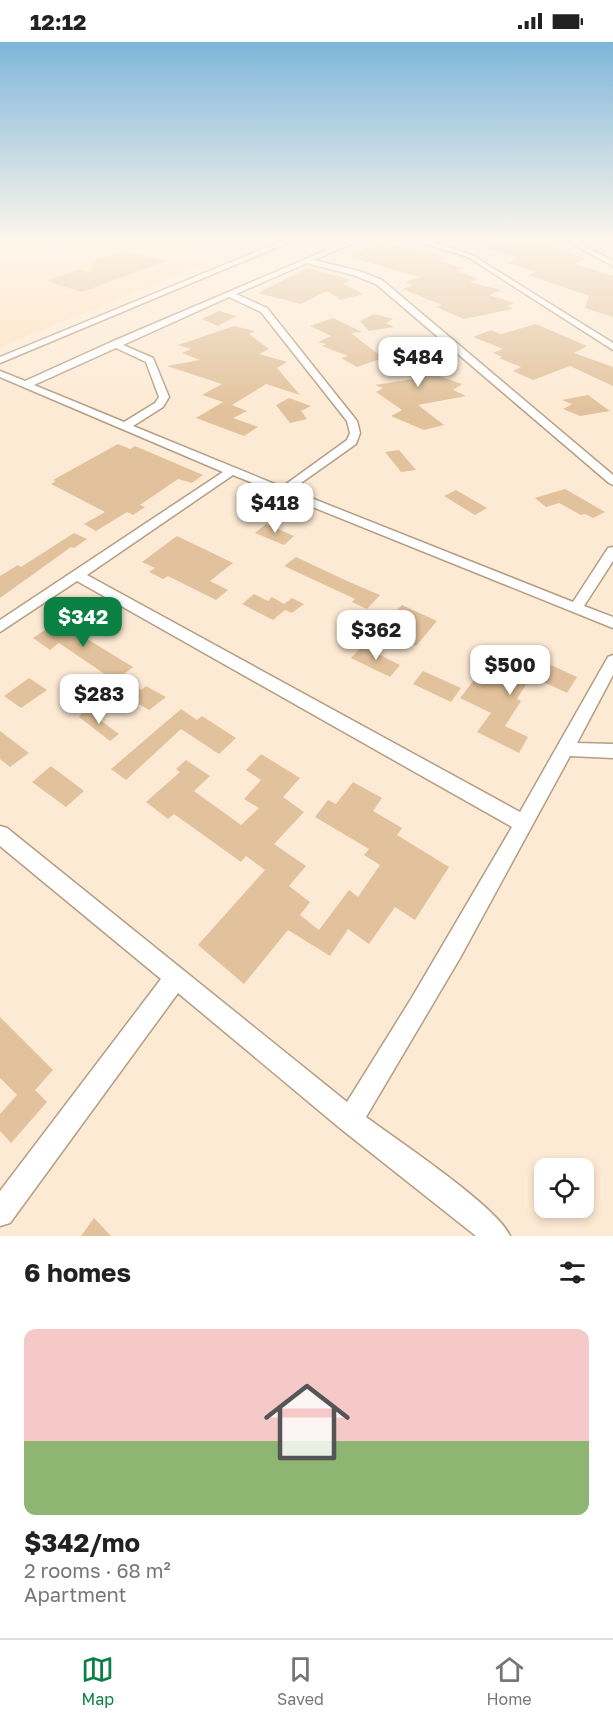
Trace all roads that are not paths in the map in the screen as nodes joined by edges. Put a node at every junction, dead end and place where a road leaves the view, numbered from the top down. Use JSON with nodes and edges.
{"nodes":[{"id":1,"x":154,"y":297,"type":"edge"},
{"id":2,"x":223,"y":297,"type":"edge"},
{"id":3,"x":235,"y":297,"type":"edge"},
{"id":4,"x":396,"y":297,"type":"edge"},
{"id":5,"x":534,"y":297,"type":"edge"},
{"id":6,"x":114,"y":344,"type":"junction"},
{"id":7,"x":613,"y":347,"type":"edge"},
{"id":8,"x":0,"y":360,"type":"edge"},
{"id":9,"x":0,"y":374,"type":"edge"},
{"id":10,"x":27,"y":384,"type":"junction"},
{"id":11,"x":125,"y":426,"type":"junction"},
{"id":12,"x":232,"y":471,"type":"junction"},
{"id":13,"x":613,"y":481,"type":"edge"},
{"id":14,"x":283,"y":491,"type":"junction"},
{"id":15,"x":613,"y":551,"type":"edge"},
{"id":16,"x":78,"y":576,"type":"junction"},
{"id":17,"x":576,"y":608,"type":"junction"},
{"id":18,"x":613,"y":623,"type":"edge"},
{"id":19,"x":0,"y":627,"type":"edge"},
{"id":20,"x":613,"y":661,"type":"edge"},
{"id":21,"x":567,"y":749,"type":"junction"},
{"id":22,"x":613,"y":751,"type":"edge"},
{"id":23,"x":524,"y":824,"type":"junction"},
{"id":24,"x":0,"y":834,"type":"edge"},
{"id":25,"x":176,"y":978,"type":"junction"},
{"id":26,"x":350,"y":1120,"type":"junction"},
{"id":27,"x":0,"y":1213,"type":"edge"},
{"id":28,"x":496,"y":1236,"type":"edge"}],
"edges":[{"from":1,"to":8,"type":"street"},
{"from":2,"to":6,"type":"street"},
{"from":3,"to":14,"type":"street"},
{"from":4,"to":13,"type":"street"},
{"from":5,"to":7,"type":"street"},
{"from":6,"to":10,"type":"street"},
{"from":6,"to":11,"type":"street"},
{"from":9,"to":10,"type":"street"},
{"from":10,"to":11,"type":"street"},
{"from":11,"to":12,"type":"street"},
{"from":12,"to":14,"type":"street"},
{"from":12,"to":16,"type":"street"},
{"from":14,"to":17,"type":"street"},
{"from":15,"to":17,"type":"street"},
{"from":16,"to":19,"type":"street"},
{"from":16,"to":23,"type":"street"},
{"from":17,"to":18,"type":"street"},
{"from":20,"to":21,"type":"street"},
{"from":21,"to":22,"type":"street"},
{"from":21,"to":23,"type":"street"},
{"from":23,"to":26,"type":"street"},
{"from":24,"to":25,"type":"street"},
{"from":25,"to":26,"type":"street"},
{"from":25,"to":27,"type":"street"},
{"from":26,"to":28,"type":"street"}]}
